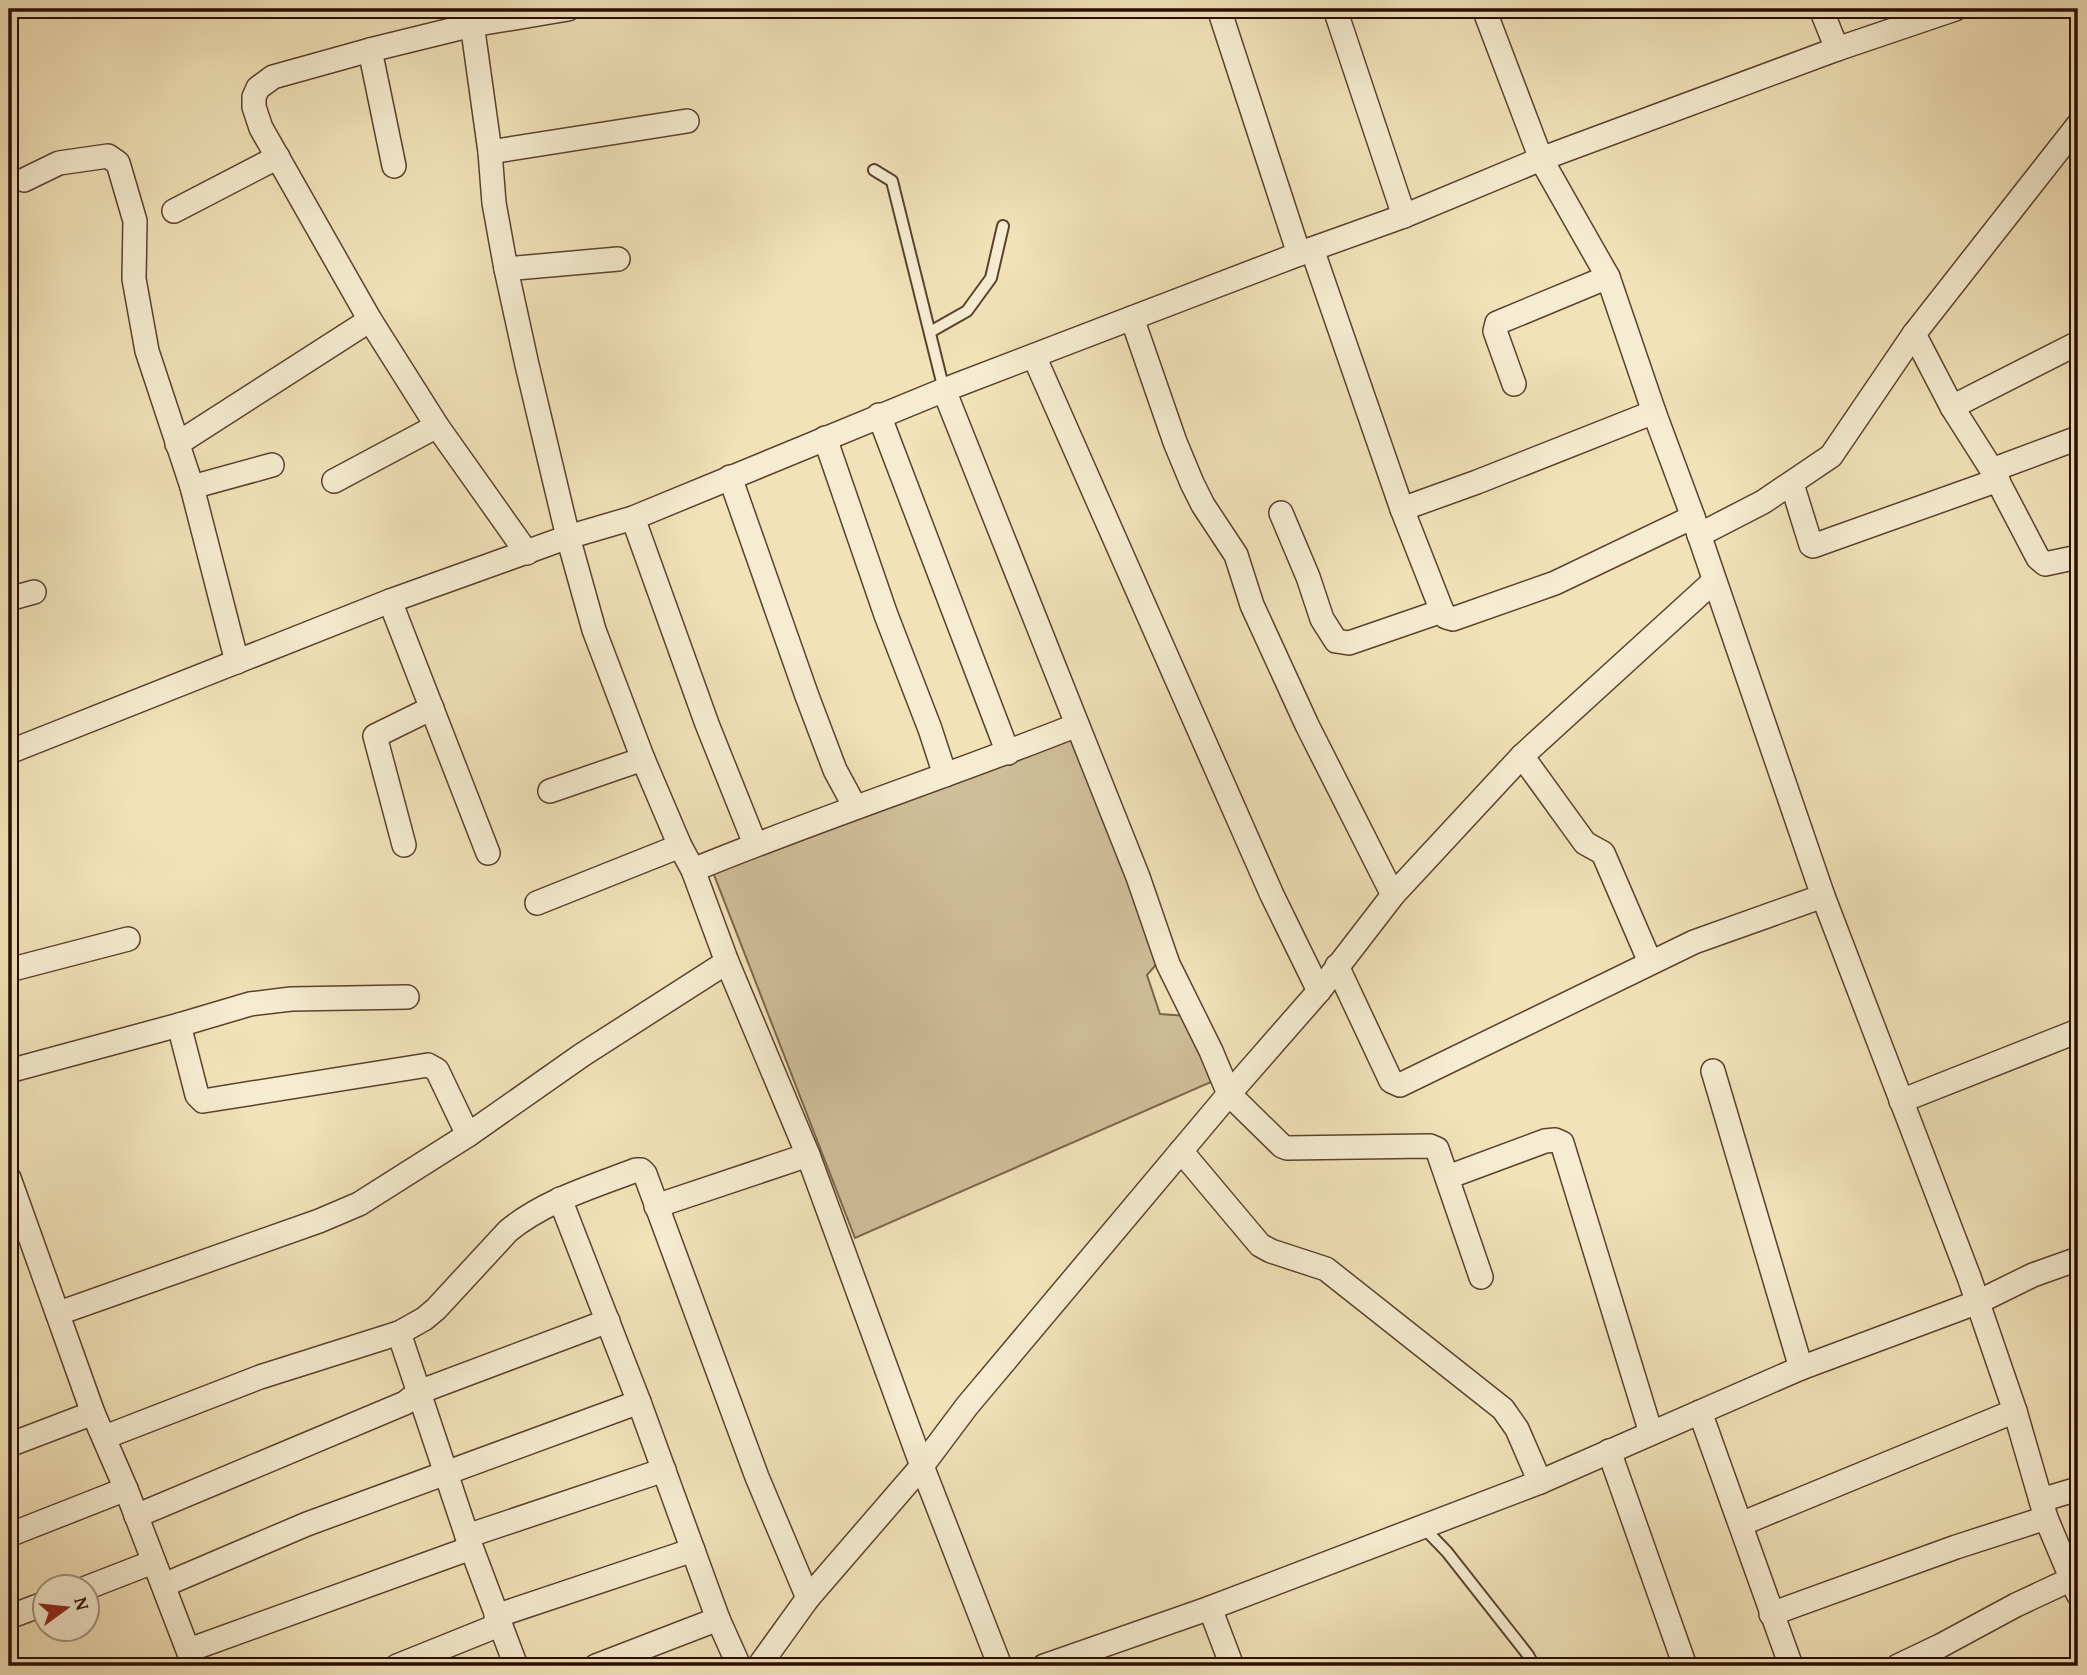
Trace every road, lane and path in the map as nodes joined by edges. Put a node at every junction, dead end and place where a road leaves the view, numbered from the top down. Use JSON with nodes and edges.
{"nodes":[{"id":1,"x":568,"y":9,"type":"edge"},
{"id":2,"x":1219,"y":9,"type":"edge"},
{"id":3,"x":1335,"y":9,"type":"edge"},
{"id":4,"x":1484,"y":9,"type":"edge"},
{"id":5,"x":1821,"y":9,"type":"edge"},
{"id":6,"x":1955,"y":9,"type":"edge"},
{"id":7,"x":1922,"y":14,"type":"edge"},
{"id":8,"x":471,"y":17,"type":"edge"},
{"id":9,"x":1837,"y":49,"type":"junction"},
{"id":10,"x":370,"y":50,"type":"junction"},
{"id":11,"x":687,"y":121,"type":"dead end"},
{"id":12,"x":2078,"y":125,"type":"edge"},
{"id":13,"x":490,"y":152,"type":"junction"},
{"id":14,"x":278,"y":156,"type":"junction"},
{"id":15,"x":1541,"y":159,"type":"junction"},
{"id":16,"x":394,"y":166,"type":"dead end"},
{"id":17,"x":874,"y":170,"type":"dead end"},
{"id":18,"x":23,"y":180,"type":"dead end"},
{"id":19,"x":174,"y":211,"type":"dead end"},
{"id":20,"x":1404,"y":216,"type":"junction"},
{"id":21,"x":1003,"y":226,"type":"dead end"},
{"id":22,"x":1306,"y":251,"type":"junction"},
{"id":23,"x":618,"y":259,"type":"dead end"},
{"id":24,"x":506,"y":269,"type":"junction"},
{"id":25,"x":1608,"y":277,"type":"junction"},
{"id":26,"x":1132,"y":318,"type":"junction"},
{"id":27,"x":370,"y":320,"type":"junction"},
{"id":28,"x":930,"y":332,"type":"junction"},
{"id":29,"x":1914,"y":334,"type":"junction"},
{"id":30,"x":2078,"y":343,"type":"edge"},
{"id":31,"x":1034,"y":356,"type":"junction"},
{"id":32,"x":1514,"y":384,"type":"dead end"},
{"id":33,"x":944,"y":390,"type":"junction"},
{"id":34,"x":1952,"y":407,"type":"junction"},
{"id":35,"x":1654,"y":412,"type":"junction"},
{"id":36,"x":879,"y":415,"type":"junction"},
{"id":37,"x":437,"y":426,"type":"junction"},
{"id":38,"x":825,"y":438,"type":"junction"},
{"id":39,"x":2078,"y":438,"type":"edge"},
{"id":40,"x":177,"y":444,"type":"junction"},
{"id":41,"x":272,"y":465,"type":"dead end"},
{"id":42,"x":1995,"y":475,"type":"junction"},
{"id":43,"x":730,"y":478,"type":"junction"},
{"id":44,"x":334,"y":481,"type":"dead end"},
{"id":45,"x":1792,"y":484,"type":"junction"},
{"id":46,"x":192,"y":487,"type":"junction"},
{"id":47,"x":1402,"y":509,"type":"junction"},
{"id":48,"x":1281,"y":513,"type":"dead end"},
{"id":49,"x":633,"y":518,"type":"junction"},
{"id":50,"x":1696,"y":526,"type":"junction"},
{"id":51,"x":568,"y":537,"type":"junction"},
{"id":52,"x":527,"y":553,"type":"junction"},
{"id":53,"x":2078,"y":559,"type":"edge"},
{"id":54,"x":1714,"y":581,"type":"junction"},
{"id":55,"x":34,"y":592,"type":"dead end"},
{"id":56,"x":9,"y":599,"type":"edge"},
{"id":57,"x":390,"y":601,"type":"junction"},
{"id":58,"x":1442,"y":611,"type":"junction"},
{"id":59,"x":237,"y":662,"type":"junction"},
{"id":60,"x":432,"y":708,"type":"junction"},
{"id":61,"x":1077,"y":726,"type":"junction"},
{"id":62,"x":9,"y":752,"type":"edge"},
{"id":63,"x":1008,"y":753,"type":"junction"},
{"id":64,"x":1521,"y":756,"type":"junction"},
{"id":65,"x":643,"y":759,"type":"junction"},
{"id":66,"x":945,"y":775,"type":"junction"},
{"id":67,"x":550,"y":791,"type":"dead end"},
{"id":68,"x":855,"y":807,"type":"junction"},
{"id":69,"x":755,"y":844,"type":"junction"},
{"id":70,"x":404,"y":845,"type":"dead end"},
{"id":71,"x":680,"y":846,"type":"junction"},
{"id":72,"x":488,"y":853,"type":"dead end"},
{"id":73,"x":693,"y":870,"type":"junction"},
{"id":74,"x":1393,"y":895,"type":"junction"},
{"id":75,"x":1824,"y":896,"type":"junction"},
{"id":76,"x":537,"y":903,"type":"dead end"},
{"id":77,"x":128,"y":939,"type":"dead end"},
{"id":78,"x":727,"y":962,"type":"junction"},
{"id":79,"x":1650,"y":962,"type":"junction"},
{"id":80,"x":1337,"y":967,"type":"junction"},
{"id":81,"x":9,"y":970,"type":"edge"},
{"id":82,"x":1319,"y":991,"type":"junction"},
{"id":83,"x":407,"y":997,"type":"dead end"},
{"id":84,"x":179,"y":1026,"type":"junction"},
{"id":85,"x":2078,"y":1031,"type":"edge"},
{"id":86,"x":1713,"y":1070,"type":"dead end"},
{"id":87,"x":9,"y":1071,"type":"edge"},
{"id":88,"x":1229,"y":1094,"type":"junction"},
{"id":89,"x":1901,"y":1101,"type":"junction"},
{"id":90,"x":468,"y":1135,"type":"junction"},
{"id":91,"x":1181,"y":1151,"type":"junction"},
{"id":92,"x":808,"y":1155,"type":"junction"},
{"id":93,"x":1448,"y":1177,"type":"junction"},
{"id":94,"x":9,"y":1178,"type":"edge"},
{"id":95,"x":560,"y":1199,"type":"junction"},
{"id":96,"x":656,"y":1206,"type":"junction"},
{"id":97,"x":14,"y":1214,"type":"edge"},
{"id":98,"x":2078,"y":1259,"type":"edge"},
{"id":99,"x":1482,"y":1277,"type":"dead end"},
{"id":100,"x":1978,"y":1301,"type":"junction"},
{"id":101,"x":59,"y":1313,"type":"junction"},
{"id":102,"x":608,"y":1321,"type":"junction"},
{"id":103,"x":399,"y":1332,"type":"junction"},
{"id":104,"x":1801,"y":1368,"type":"junction"},
{"id":105,"x":419,"y":1392,"type":"junction"},
{"id":106,"x":639,"y":1402,"type":"junction"},
{"id":107,"x":2015,"y":1411,"type":"junction"},
{"id":108,"x":1700,"y":1412,"type":"junction"},
{"id":109,"x":93,"y":1413,"type":"junction"},
{"id":110,"x":1651,"y":1433,"type":"junction"},
{"id":111,"x":105,"y":1437,"type":"junction"},
{"id":112,"x":9,"y":1445,"type":"edge"},
{"id":113,"x":1609,"y":1451,"type":"junction"},
{"id":114,"x":922,"y":1466,"type":"junction"},
{"id":115,"x":664,"y":1470,"type":"junction"},
{"id":116,"x":445,"y":1472,"type":"junction"},
{"id":117,"x":1540,"y":1482,"type":"junction"},
{"id":118,"x":125,"y":1489,"type":"junction"},
{"id":119,"x":2078,"y":1489,"type":"edge"},
{"id":120,"x":2043,"y":1509,"type":"junction"},
{"id":121,"x":136,"y":1516,"type":"junction"},
{"id":122,"x":1741,"y":1524,"type":"junction"},
{"id":123,"x":1422,"y":1526,"type":"junction"},
{"id":124,"x":9,"y":1535,"type":"edge"},
{"id":125,"x":469,"y":1542,"type":"junction"},
{"id":126,"x":693,"y":1550,"type":"junction"},
{"id":127,"x":153,"y":1562,"type":"junction"},
{"id":128,"x":102,"y":1581,"type":"edge"},
{"id":129,"x":2076,"y":1583,"type":"edge"},
{"id":130,"x":164,"y":1585,"type":"junction"},
{"id":131,"x":808,"y":1598,"type":"junction"},
{"id":132,"x":32,"y":1608,"type":"edge"},
{"id":133,"x":1210,"y":1608,"type":"junction"},
{"id":134,"x":1771,"y":1614,"type":"junction"},
{"id":135,"x":9,"y":1617,"type":"edge"},
{"id":136,"x":718,"y":1619,"type":"junction"},
{"id":137,"x":498,"y":1620,"type":"junction"},
{"id":138,"x":192,"y":1658,"type":"edge"},
{"id":139,"x":397,"y":1666,"type":"edge"},
{"id":140,"x":516,"y":1666,"type":"edge"},
{"id":141,"x":596,"y":1666,"type":"edge"},
{"id":142,"x":739,"y":1666,"type":"edge"},
{"id":143,"x":759,"y":1666,"type":"edge"},
{"id":144,"x":1000,"y":1666,"type":"edge"},
{"id":145,"x":1044,"y":1666,"type":"edge"},
{"id":146,"x":1232,"y":1666,"type":"edge"},
{"id":147,"x":1534,"y":1666,"type":"edge"},
{"id":148,"x":1685,"y":1666,"type":"edge"},
{"id":149,"x":1791,"y":1666,"type":"edge"},
{"id":150,"x":1898,"y":1666,"type":"edge"}],
"edges":[{"from":1,"to":8,"type":"street"},
{"from":2,"to":22,"type":"street"},
{"from":3,"to":20,"type":"street"},
{"from":4,"to":15,"type":"street"},
{"from":5,"to":9,"type":"street"},
{"from":6,"to":7,"type":"street"},
{"from":7,"to":9,"type":"street"},
{"from":8,"to":10,"type":"street"},
{"from":8,"to":13,"type":"street"},
{"from":9,"to":15,"type":"street"},
{"from":10,"to":14,"type":"street"},
{"from":10,"to":16,"type":"street"},
{"from":11,"to":13,"type":"street"},
{"from":12,"to":29,"type":"street"},
{"from":13,"to":24,"type":"street"},
{"from":14,"to":19,"type":"street"},
{"from":14,"to":27,"type":"street"},
{"from":15,"to":20,"type":"street"},
{"from":15,"to":25,"type":"street"},
{"from":17,"to":28,"type":"lane"},
{"from":18,"to":40,"type":"street"},
{"from":20,"to":22,"type":"street"},
{"from":21,"to":28,"type":"lane"},
{"from":22,"to":26,"type":"street"},
{"from":22,"to":47,"type":"street"},
{"from":23,"to":24,"type":"street"},
{"from":24,"to":51,"type":"street"},
{"from":25,"to":32,"type":"street"},
{"from":25,"to":35,"type":"street"},
{"from":26,"to":31,"type":"street"},
{"from":26,"to":74,"type":"street"},
{"from":27,"to":37,"type":"street"},
{"from":27,"to":40,"type":"street"},
{"from":28,"to":33,"type":"lane"},
{"from":29,"to":34,"type":"street"},
{"from":29,"to":45,"type":"street"},
{"from":30,"to":34,"type":"street"},
{"from":31,"to":33,"type":"street"},
{"from":31,"to":82,"type":"street"},
{"from":33,"to":36,"type":"street"},
{"from":33,"to":61,"type":"street"},
{"from":34,"to":42,"type":"street"},
{"from":35,"to":47,"type":"street"},
{"from":35,"to":50,"type":"street"},
{"from":36,"to":38,"type":"street"},
{"from":36,"to":63,"type":"street"},
{"from":37,"to":44,"type":"street"},
{"from":37,"to":52,"type":"street"},
{"from":38,"to":43,"type":"street"},
{"from":38,"to":66,"type":"street"},
{"from":39,"to":42,"type":"street"},
{"from":40,"to":46,"type":"street"},
{"from":41,"to":46,"type":"street"},
{"from":42,"to":45,"type":"street"},
{"from":42,"to":53,"type":"street"},
{"from":43,"to":49,"type":"street"},
{"from":43,"to":68,"type":"street"},
{"from":45,"to":50,"type":"street"},
{"from":46,"to":59,"type":"street"},
{"from":47,"to":58,"type":"street"},
{"from":48,"to":58,"type":"street"},
{"from":49,"to":51,"type":"street"},
{"from":49,"to":69,"type":"street"},
{"from":50,"to":54,"type":"street"},
{"from":50,"to":58,"type":"street"},
{"from":51,"to":52,"type":"street"},
{"from":51,"to":65,"type":"street"},
{"from":52,"to":57,"type":"street"},
{"from":54,"to":64,"type":"street"},
{"from":54,"to":75,"type":"street"},
{"from":55,"to":56,"type":"street"},
{"from":57,"to":59,"type":"street"},
{"from":57,"to":60,"type":"street"},
{"from":59,"to":62,"type":"street"},
{"from":60,"to":70,"type":"street"},
{"from":60,"to":72,"type":"street"},
{"from":61,"to":63,"type":"street"},
{"from":61,"to":88,"type":"street"},
{"from":63,"to":66,"type":"street"},
{"from":64,"to":74,"type":"street"},
{"from":64,"to":79,"type":"street"},
{"from":65,"to":67,"type":"street"},
{"from":65,"to":71,"type":"street"},
{"from":66,"to":68,"type":"street"},
{"from":68,"to":69,"type":"street"},
{"from":69,"to":73,"type":"street"},
{"from":71,"to":73,"type":"street"},
{"from":71,"to":76,"type":"street"},
{"from":73,"to":78,"type":"street"},
{"from":74,"to":80,"type":"street"},
{"from":75,"to":79,"type":"street"},
{"from":75,"to":89,"type":"street"},
{"from":77,"to":81,"type":"street"},
{"from":78,"to":90,"type":"street"},
{"from":78,"to":92,"type":"street"},
{"from":79,"to":80,"type":"street"},
{"from":80,"to":82,"type":"street"},
{"from":82,"to":88,"type":"street"},
{"from":83,"to":84,"type":"street"},
{"from":84,"to":87,"type":"street"},
{"from":84,"to":90,"type":"street"},
{"from":85,"to":89,"type":"street"},
{"from":86,"to":104,"type":"street"},
{"from":88,"to":91,"type":"street"},
{"from":88,"to":93,"type":"street"},
{"from":89,"to":100,"type":"street"},
{"from":90,"to":101,"type":"street"},
{"from":91,"to":114,"type":"street"},
{"from":91,"to":117,"type":"street"},
{"from":92,"to":96,"type":"street"},
{"from":92,"to":114,"type":"street"},
{"from":93,"to":99,"type":"street"},
{"from":93,"to":110,"type":"street"},
{"from":94,"to":97,"type":"street"},
{"from":95,"to":96,"type":"street"},
{"from":95,"to":102,"type":"street"},
{"from":95,"to":103,"type":"street"},
{"from":96,"to":131,"type":"street"},
{"from":97,"to":101,"type":"street"},
{"from":98,"to":100,"type":"street"},
{"from":100,"to":104,"type":"street"},
{"from":100,"to":107,"type":"street"},
{"from":101,"to":109,"type":"street"},
{"from":102,"to":105,"type":"street"},
{"from":102,"to":106,"type":"street"},
{"from":103,"to":105,"type":"street"},
{"from":103,"to":111,"type":"street"},
{"from":104,"to":108,"type":"street"},
{"from":105,"to":116,"type":"street"},
{"from":105,"to":121,"type":"street"},
{"from":106,"to":115,"type":"street"},
{"from":106,"to":116,"type":"street"},
{"from":107,"to":120,"type":"street"},
{"from":107,"to":122,"type":"street"},
{"from":108,"to":110,"type":"street"},
{"from":108,"to":122,"type":"street"},
{"from":109,"to":111,"type":"street"},
{"from":109,"to":112,"type":"street"},
{"from":110,"to":113,"type":"street"},
{"from":111,"to":118,"type":"street"},
{"from":113,"to":117,"type":"street"},
{"from":113,"to":148,"type":"street"},
{"from":114,"to":131,"type":"street"},
{"from":114,"to":144,"type":"street"},
{"from":115,"to":125,"type":"street"},
{"from":115,"to":126,"type":"street"},
{"from":116,"to":125,"type":"street"},
{"from":116,"to":130,"type":"street"},
{"from":117,"to":123,"type":"street"},
{"from":118,"to":121,"type":"street"},
{"from":118,"to":124,"type":"street"},
{"from":119,"to":120,"type":"street"},
{"from":120,"to":129,"type":"street"},
{"from":120,"to":134,"type":"street"},
{"from":121,"to":127,"type":"street"},
{"from":122,"to":134,"type":"street"},
{"from":123,"to":133,"type":"street"},
{"from":123,"to":147,"type":"lane"},
{"from":125,"to":137,"type":"street"},
{"from":125,"to":138,"type":"street"},
{"from":126,"to":136,"type":"street"},
{"from":126,"to":137,"type":"street"},
{"from":127,"to":128,"type":"street"},
{"from":127,"to":130,"type":"street"},
{"from":129,"to":150,"type":"street"},
{"from":130,"to":138,"type":"street"},
{"from":131,"to":143,"type":"street"},
{"from":132,"to":135,"type":"street"},
{"from":133,"to":145,"type":"street"},
{"from":133,"to":146,"type":"street"},
{"from":134,"to":149,"type":"street"},
{"from":136,"to":141,"type":"street"},
{"from":136,"to":142,"type":"street"},
{"from":137,"to":139,"type":"street"},
{"from":137,"to":140,"type":"street"}]}
